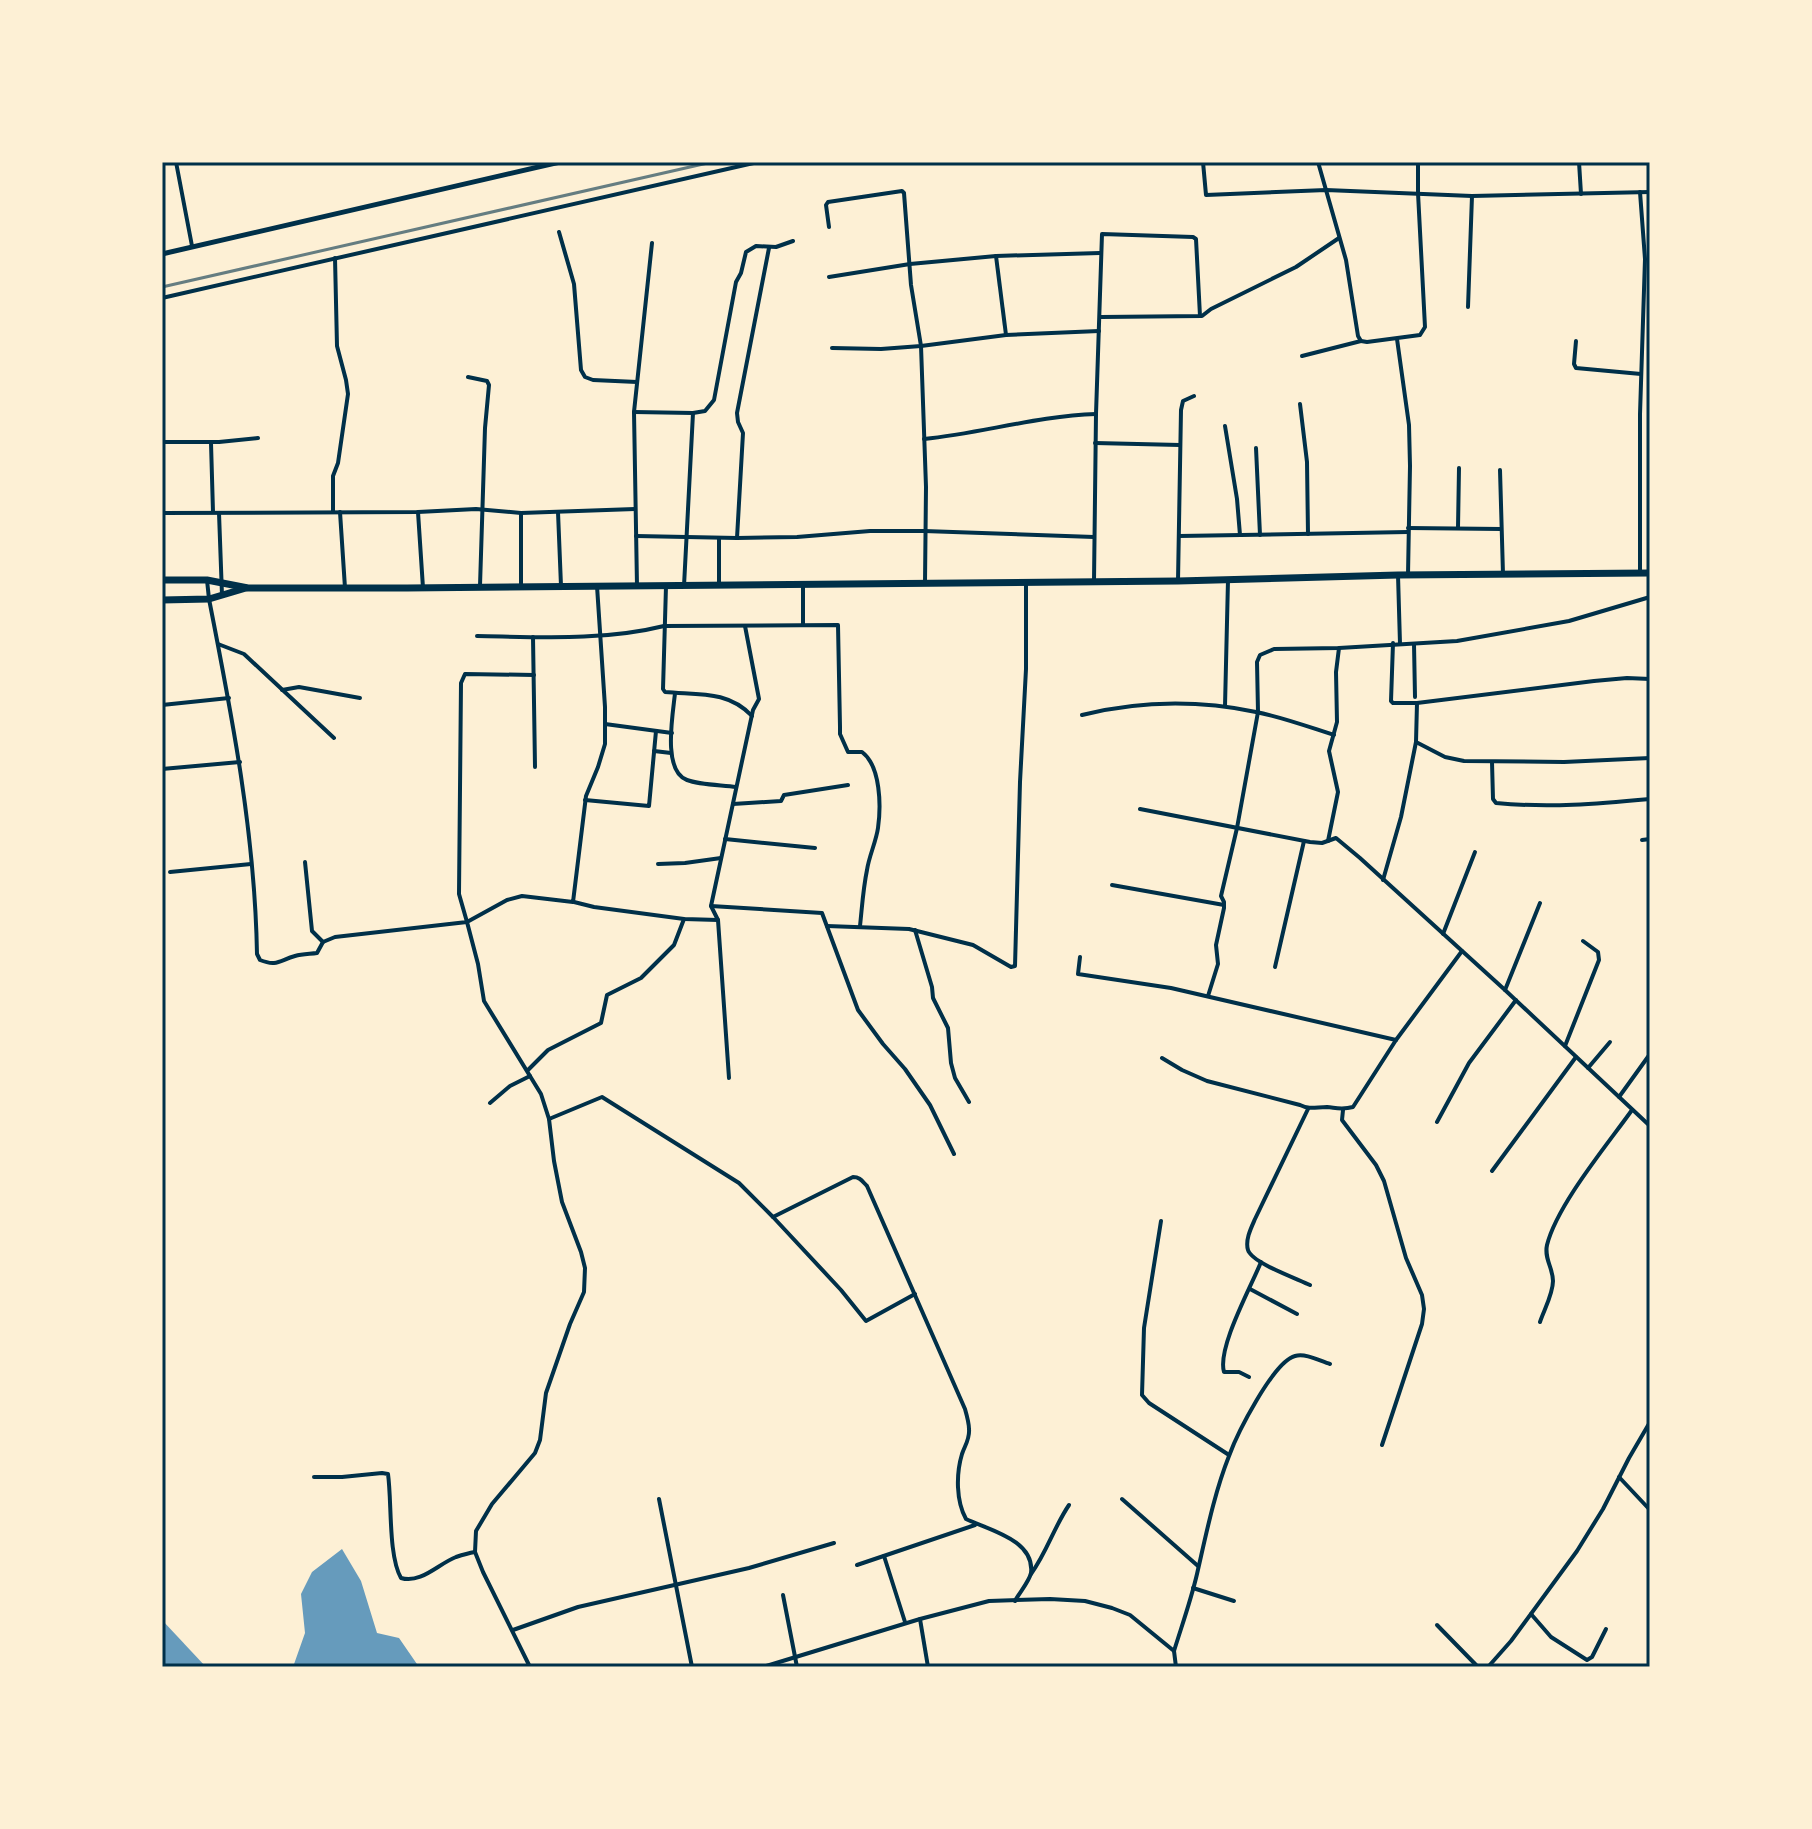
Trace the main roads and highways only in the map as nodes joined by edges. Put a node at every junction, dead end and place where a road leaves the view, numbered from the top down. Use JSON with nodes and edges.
{"nodes":[{"id":1,"x":1650,"y":573,"type":"edge"},
{"id":2,"x":162,"y":580,"type":"edge"},
{"id":3,"x":248,"y":588,"type":"junction"},
{"id":4,"x":162,"y":600,"type":"edge"}],
"edges":[{"from":1,"to":3,"type":"highway"},
{"from":2,"to":3,"type":"highway"},
{"from":3,"to":4,"type":"highway"}]}
